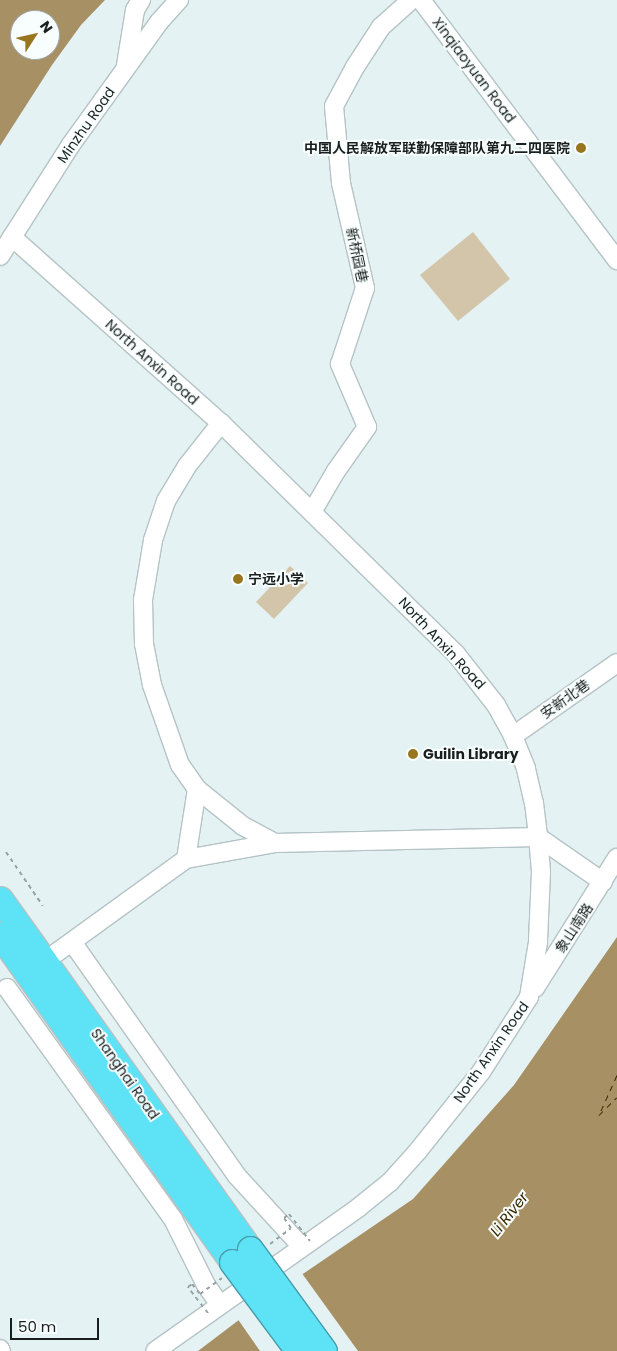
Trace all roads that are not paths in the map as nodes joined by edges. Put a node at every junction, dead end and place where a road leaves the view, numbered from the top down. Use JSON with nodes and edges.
{"nodes":[{"id":1,"x":140,"y":0,"type":"edge"},
{"id":2,"x":179,"y":0,"type":"edge"},
{"id":3,"x":411,"y":0,"type":"edge"},
{"id":4,"x":422,"y":0,"type":"edge"},
{"id":5,"x":126,"y":68,"type":"junction"},
{"id":6,"x":12,"y":237,"type":"junction"},
{"id":7,"x":0,"y":256,"type":"edge"},
{"id":8,"x":617,"y":260,"type":"edge"},
{"id":9,"x":221,"y":423,"type":"junction"},
{"id":10,"x":312,"y":512,"type":"junction"},
{"id":11,"x":617,"y":663,"type":"edge"},
{"id":12,"x":513,"y":736,"type":"junction"},
{"id":13,"x":197,"y":790,"type":"junction"},
{"id":14,"x":538,"y":837,"type":"junction"},
{"id":15,"x":275,"y":843,"type":"junction"},
{"id":16,"x":617,"y":858,"type":"edge"},
{"id":17,"x":186,"y":859,"type":"junction"},
{"id":18,"x":603,"y":882,"type":"junction"},
{"id":19,"x":0,"y":886,"type":"edge"},
{"id":20,"x":0,"y":899,"type":"edge"},
{"id":21,"x":0,"y":935,"type":"edge"},
{"id":22,"x":72,"y":942,"type":"junction"},
{"id":23,"x":0,"y":945,"type":"edge"},
{"id":24,"x":36,"y":967,"type":"junction"},
{"id":25,"x":3,"y":990,"type":"edge"},
{"id":26,"x":529,"y":997,"type":"junction"},
{"id":27,"x":306,"y":1244,"type":"junction"},
{"id":28,"x":243,"y":1258,"type":"junction"},
{"id":29,"x":214,"y":1309,"type":"junction"},
{"id":30,"x":156,"y":1351,"type":"edge"},
{"id":31,"x":298,"y":1351,"type":"edge"},
{"id":32,"x":324,"y":1351,"type":"edge"}],
"edges":[{"from":1,"to":5,"type":"street"},
{"from":2,"to":5,"type":"street","name":"Minzhu Road"},
{"from":3,"to":10,"type":"street","name":"新桥园巷"},
{"from":4,"to":8,"type":"street","name":"Xinqiaoyuan Road"},
{"from":5,"to":6,"type":"street","name":"Minzhu Road"},
{"from":6,"to":7,"type":"street","name":"Minzhu Road"},
{"from":6,"to":9,"type":"street","name":"North Anxin Road"},
{"from":9,"to":10,"type":"street","name":"North Anxin Road"},
{"from":9,"to":13,"type":"street"},
{"from":10,"to":12,"type":"street","name":"North Anxin Road"},
{"from":11,"to":12,"type":"street","name":"安新北巷"},
{"from":12,"to":14,"type":"street","name":"North Anxin Road"},
{"from":13,"to":15,"type":"street"},
{"from":13,"to":17,"type":"street"},
{"from":14,"to":15,"type":"street"},
{"from":14,"to":18,"type":"street"},
{"from":14,"to":26,"type":"street","name":"North Anxin Road"},
{"from":15,"to":17,"type":"street"},
{"from":16,"to":18,"type":"street","name":"象山南路"},
{"from":17,"to":22,"type":"street"},
{"from":18,"to":26,"type":"street","name":"象山南路"},
{"from":19,"to":24,"type":"street"},
{"from":20,"to":24,"type":"highway","name":"Shanghai Road"},
{"from":21,"to":24,"type":"highway","name":"Shanghai Road"},
{"from":22,"to":24,"type":"street"},
{"from":22,"to":27,"type":"street"},
{"from":23,"to":24,"type":"street"},
{"from":24,"to":25,"type":"street"},
{"from":24,"to":28,"type":"highway","name":"Shanghai Road"},
{"from":25,"to":29,"type":"street"},
{"from":26,"to":27,"type":"street","name":"North Anxin Road"},
{"from":27,"to":29,"type":"street","name":"North Anxin Road"},
{"from":28,"to":31,"type":"highway","bridge":true},
{"from":28,"to":32,"type":"highway","bridge":true},
{"from":29,"to":30,"type":"street","name":"North Anxin Road"}]}
